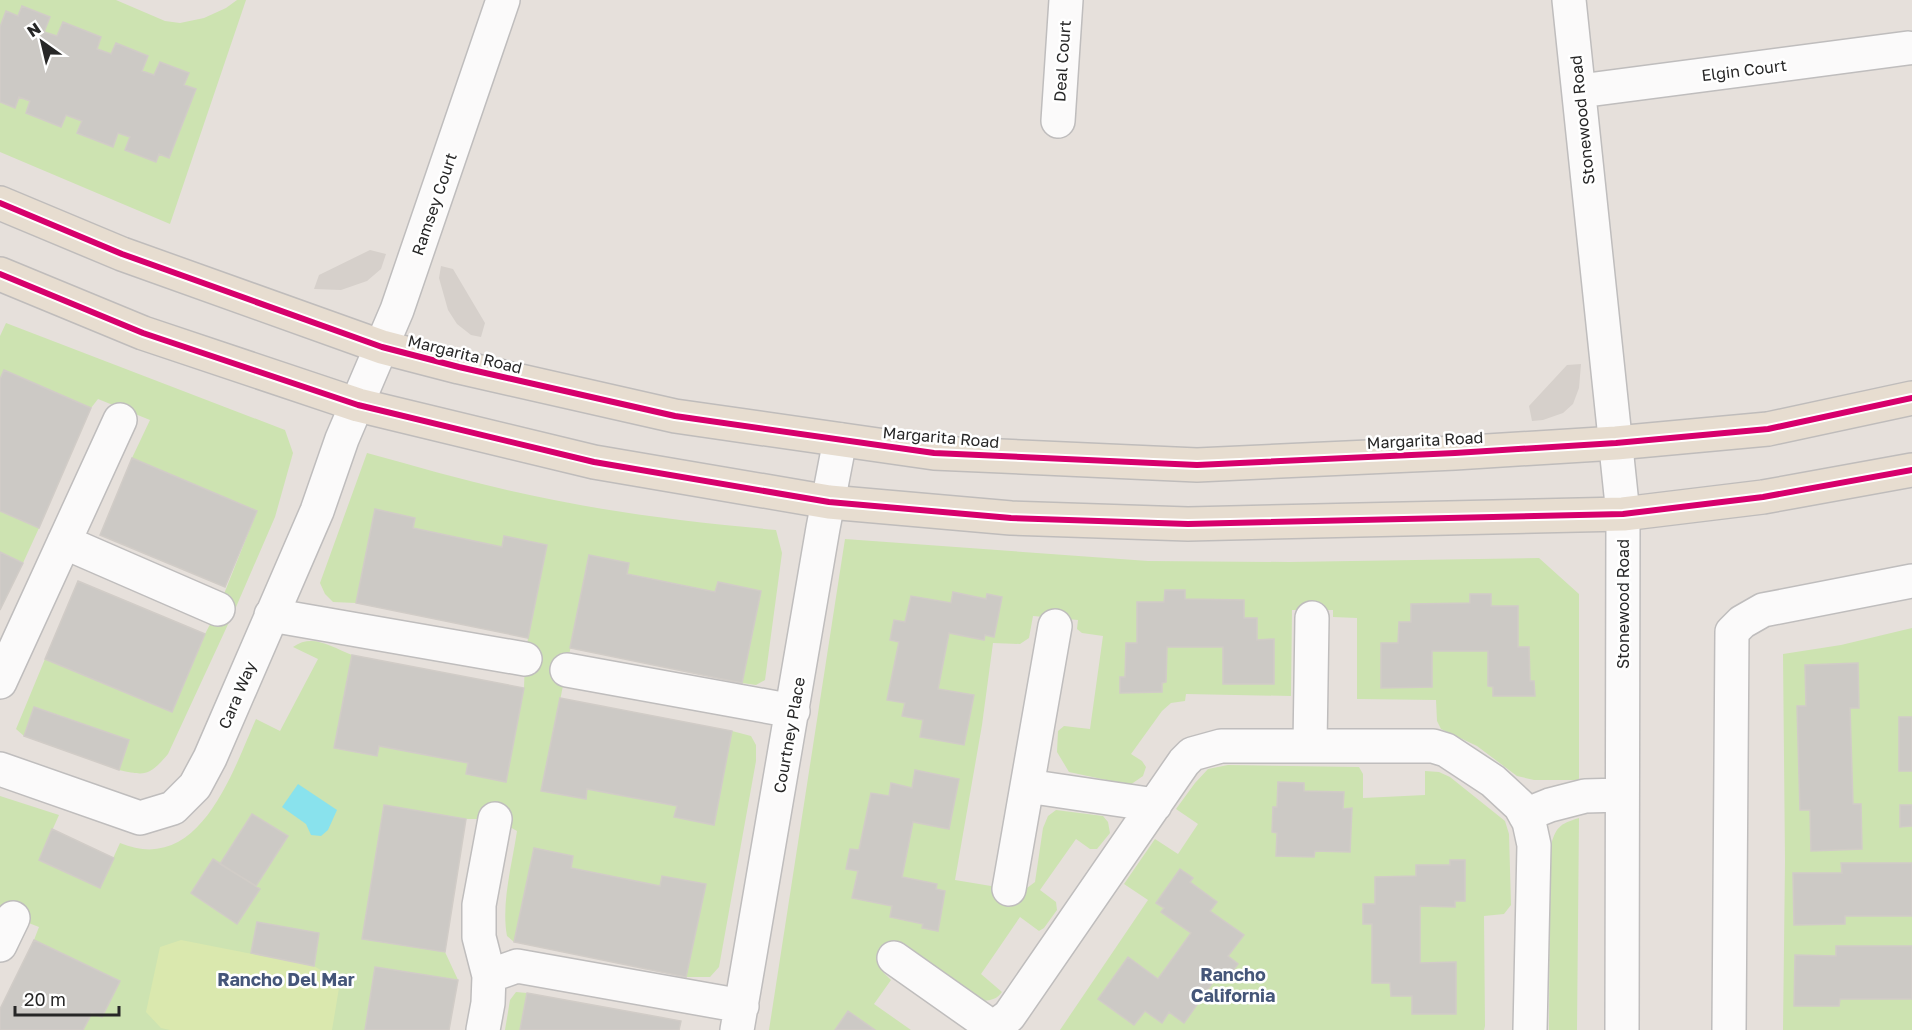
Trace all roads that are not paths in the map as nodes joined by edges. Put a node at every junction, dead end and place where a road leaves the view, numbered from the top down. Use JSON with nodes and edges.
{"nodes":[{"id":1,"x":503,"y":0,"type":"edge"},
{"id":2,"x":1066,"y":0,"type":"edge"},
{"id":3,"x":1569,"y":0,"type":"edge"},
{"id":4,"x":1908,"y":48,"type":"dead end"},
{"id":5,"x":1580,"y":91,"type":"junction"},
{"id":6,"x":1058,"y":121,"type":"dead end"},
{"id":7,"x":0,"y":203,"type":"edge"},
{"id":8,"x":0,"y":274,"type":"edge"},
{"id":9,"x":382,"y":347,"type":"junction"},
{"id":10,"x":1912,"y":398,"type":"edge"},
{"id":11,"x":358,"y":405,"type":"junction"},
{"id":12,"x":120,"y":420,"type":"dead end"},
{"id":13,"x":840,"y":440,"type":"junction"},
{"id":14,"x":1616,"y":443,"type":"junction"},
{"id":15,"x":1912,"y":470,"type":"edge"},
{"id":16,"x":829,"y":502,"type":"junction"},
{"id":17,"x":1623,"y":513,"type":"junction"},
{"id":18,"x":64,"y":542,"type":"junction"},
{"id":19,"x":1912,"y":581,"type":"edge"},
{"id":20,"x":218,"y":609,"type":"dead end"},
{"id":21,"x":271,"y":615,"type":"junction"},
{"id":22,"x":1312,"y":618,"type":"dead end"},
{"id":23,"x":1055,"y":626,"type":"dead end"},
{"id":24,"x":525,"y":659,"type":"dead end"},
{"id":25,"x":567,"y":670,"type":"dead end"},
{"id":26,"x":0,"y":682,"type":"edge"},
{"id":27,"x":793,"y":711,"type":"junction"},
{"id":28,"x":1310,"y":745,"type":"junction"},
{"id":29,"x":0,"y":769,"type":"edge"},
{"id":30,"x":1027,"y":786,"type":"junction"},
{"id":31,"x":1622,"y":795,"type":"junction"},
{"id":32,"x":1155,"y":805,"type":"junction"},
{"id":33,"x":1525,"y":815,"type":"junction"},
{"id":34,"x":495,"y":819,"type":"dead end"},
{"id":35,"x":1009,"y":889,"type":"dead end"},
{"id":36,"x":894,"y":958,"type":"dead end"},
{"id":37,"x":489,"y":976,"type":"junction"},
{"id":38,"x":740,"y":1018,"type":"edge"},
{"id":39,"x":483,"y":1030,"type":"edge"},
{"id":40,"x":1530,"y":1030,"type":"edge"},
{"id":41,"x":1622,"y":1030,"type":"edge"},
{"id":42,"x":1729,"y":1030,"type":"edge"}],
"edges":[{"from":1,"to":9,"type":"street","name":"Ramsey Court"},
{"from":2,"to":6,"type":"street","name":"Deal Court"},
{"from":3,"to":5,"type":"street","name":"Stonewood Road"},
{"from":4,"to":5,"type":"street","name":"Elgin Court"},
{"from":5,"to":14,"type":"street","name":"Stonewood Road"},
{"from":7,"to":9,"type":"main road","name":"Margarita Road"},
{"from":8,"to":11,"type":"main road"},
{"from":9,"to":11,"type":"street","name":"Ramsey Court"},
{"from":9,"to":13,"type":"main road","name":"Margarita Road"},
{"from":10,"to":14,"type":"main road","name":"Margarita Road"},
{"from":11,"to":16,"type":"main road"},
{"from":11,"to":21,"type":"street","name":"Cara Way"},
{"from":12,"to":18,"type":"street"},
{"from":13,"to":14,"type":"main road","name":"Margarita Road"},
{"from":13,"to":16,"type":"street","name":"Courtney Place"},
{"from":14,"to":17,"type":"street","name":"Stonewood Road"},
{"from":15,"to":17,"type":"main road"},
{"from":16,"to":17,"type":"main road"},
{"from":16,"to":27,"type":"street","name":"Courtney Place"},
{"from":17,"to":31,"type":"street","name":"Stonewood Road"},
{"from":18,"to":20,"type":"street"},
{"from":18,"to":26,"type":"street"},
{"from":19,"to":42,"type":"street"},
{"from":21,"to":24,"type":"street"},
{"from":21,"to":29,"type":"street","name":"Cara Way"},
{"from":22,"to":28,"type":"street"},
{"from":23,"to":30,"type":"street"},
{"from":25,"to":27,"type":"street"},
{"from":27,"to":38,"type":"street","name":"Courtney Place"},
{"from":28,"to":32,"type":"street"},
{"from":28,"to":33,"type":"street"},
{"from":30,"to":32,"type":"street"},
{"from":30,"to":35,"type":"street"},
{"from":31,"to":33,"type":"street"},
{"from":31,"to":41,"type":"street","name":"Stonewood Road"},
{"from":32,"to":36,"type":"street"},
{"from":33,"to":40,"type":"street"},
{"from":34,"to":37,"type":"street"},
{"from":37,"to":38,"type":"street"},
{"from":37,"to":39,"type":"street"}]}
